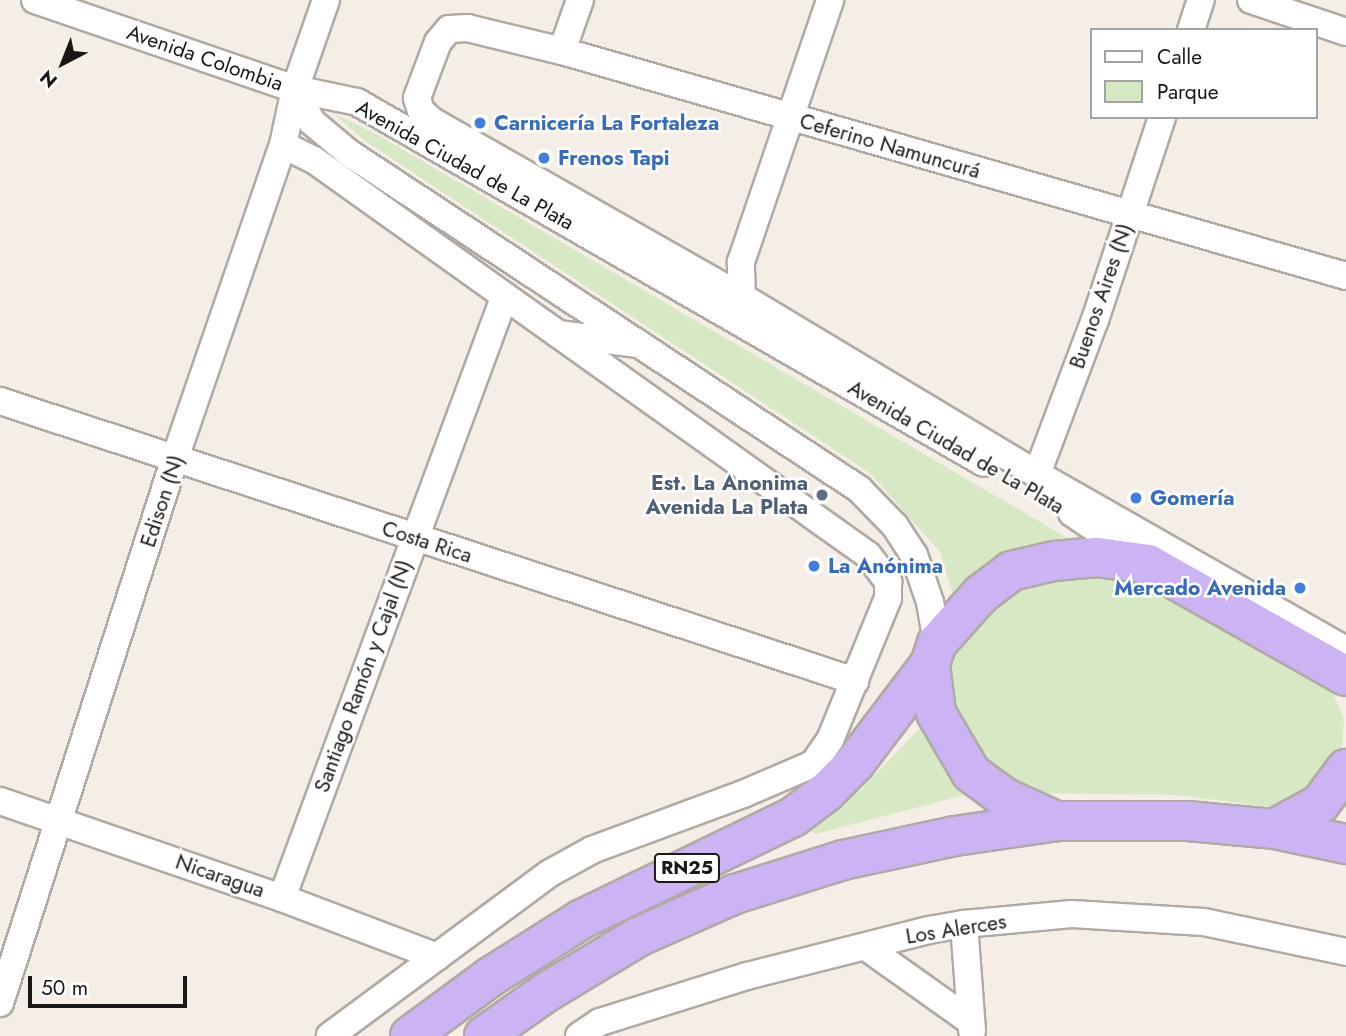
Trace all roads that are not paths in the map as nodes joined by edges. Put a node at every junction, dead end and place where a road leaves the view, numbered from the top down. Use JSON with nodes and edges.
{"nodes":[{"id":1,"x":35,"y":0,"type":"edge"},
{"id":2,"x":326,"y":0,"type":"edge"},
{"id":3,"x":580,"y":0,"type":"edge"},
{"id":4,"x":830,"y":0,"type":"edge"},
{"id":5,"x":1201,"y":0,"type":"edge"},
{"id":6,"x":1251,"y":0,"type":"edge"},
{"id":7,"x":1192,"y":28,"type":"edge"},
{"id":8,"x":1346,"y":32,"type":"edge"},
{"id":9,"x":562,"y":51,"type":"junction"},
{"id":10,"x":295,"y":89,"type":"junction"},
{"id":11,"x":421,"y":111,"type":"joint"},
{"id":12,"x":790,"y":118,"type":"junction"},
{"id":13,"x":1161,"y":119,"type":"edge"},
{"id":14,"x":283,"y":145,"type":"junction"},
{"id":15,"x":1129,"y":214,"type":"junction"},
{"id":16,"x":1346,"y":276,"type":"edge"},
{"id":17,"x":504,"y":298,"type":"junction"},
{"id":18,"x":742,"y":298,"type":"junction"},
{"id":19,"x":552,"y":333,"type":"junction"},
{"id":20,"x":644,"y":345,"type":"junction"},
{"id":21,"x":794,"y":354,"type":"junction"},
{"id":22,"x":0,"y":401,"type":"edge"},
{"id":23,"x":174,"y":461,"type":"junction"},
{"id":24,"x":1037,"y":474,"type":"junction"},
{"id":25,"x":1097,"y":527,"type":"junction"},
{"id":26,"x":415,"y":538,"type":"junction"},
{"id":27,"x":1184,"y":556,"type":"junction"},
{"id":28,"x":1148,"y":565,"type":"junction"},
{"id":29,"x":934,"y":654,"type":"junction"},
{"id":30,"x":1344,"y":674,"type":"edge"},
{"id":31,"x":855,"y":681,"type":"junction"},
{"id":32,"x":1346,"y":769,"type":"edge"},
{"id":33,"x":0,"y":801,"type":"edge"},
{"id":34,"x":59,"y":821,"type":"junction"},
{"id":35,"x":1056,"y":821,"type":"junction"},
{"id":36,"x":1274,"y":829,"type":"junction"},
{"id":37,"x":1346,"y":844,"type":"edge"},
{"id":38,"x":282,"y":898,"type":"junction"},
{"id":39,"x":964,"y":924,"type":"junction"},
{"id":40,"x":866,"y":947,"type":"junction"},
{"id":41,"x":1346,"y":952,"type":"edge"},
{"id":42,"x":437,"y":957,"type":"junction"},
{"id":43,"x":1,"y":996,"type":"edge"},
{"id":44,"x":971,"y":1029,"type":"edge"},
{"id":45,"x":330,"y":1036,"type":"edge"},
{"id":46,"x":410,"y":1036,"type":"edge"},
{"id":47,"x":484,"y":1036,"type":"edge"},
{"id":48,"x":579,"y":1036,"type":"edge"}],
"edges":[{"from":1,"to":10,"type":"street","name":"Avenida Colombia"},
{"from":2,"to":10,"type":"street","name":"Edison (N)"},
{"from":3,"to":9,"type":"street"},
{"from":4,"to":12,"type":"street"},
{"from":5,"to":7,"type":"street"},
{"from":6,"to":8,"type":"street"},
{"from":9,"to":11,"type":"street","name":"Ceferino Namuncurá"},
{"from":9,"to":12,"type":"street","name":"Ceferino Namuncurá"},
{"from":10,"to":14,"type":"street","name":"Edison (N)"},
{"from":10,"to":20,"type":"street","name":"Avenida Ciudad de La Plata"},
{"from":10,"to":21,"type":"street","name":"Avenida Ciudad de La Plata"},
{"from":11,"to":18,"type":"street","name":"Avenida Ciudad de La Plata"},
{"from":12,"to":15,"type":"street","name":"Ceferino Namuncurá"},
{"from":12,"to":18,"type":"street"},
{"from":13,"to":15,"type":"street","name":"Buenos Aires (N)"},
{"from":14,"to":17,"type":"street"},
{"from":14,"to":23,"type":"street","name":"Edison (N)"},
{"from":15,"to":16,"type":"street","name":"Ceferino Namuncurá"},
{"from":15,"to":24,"type":"street","name":"Buenos Aires (N)"},
{"from":17,"to":19,"type":"street"},
{"from":17,"to":26,"type":"street","name":"Santiago Ramón y Cajal (N)"},
{"from":18,"to":21,"type":"street"},
{"from":18,"to":24,"type":"street","name":"Avenida Ciudad de La Plata"},
{"from":19,"to":20,"type":"street"},
{"from":19,"to":31,"type":"street"},
{"from":20,"to":29,"type":"street","name":"Avenida Ciudad de La Plata"},
{"from":21,"to":25,"type":"street","name":"Avenida Ciudad de La Plata"},
{"from":22,"to":23,"type":"street","name":"Costa Rica"},
{"from":23,"to":26,"type":"street","name":"Costa Rica"},
{"from":23,"to":34,"type":"street","name":"Edison (N)"},
{"from":24,"to":27,"type":"street","name":"Avenida Ciudad de La Plata"},
{"from":25,"to":27,"type":"street"},
{"from":25,"to":28,"type":"street","name":"Avenida Ciudad de La Plata"},
{"from":26,"to":31,"type":"street","name":"Costa Rica"},
{"from":26,"to":38,"type":"street","name":"Santiago Ramón y Cajal (N)"},
{"from":27,"to":30,"type":"street","name":"Avenida Ciudad de La Plata"},
{"from":28,"to":29,"type":"highway","number":"RN25"},
{"from":28,"to":30,"type":"highway","name":"Avenida Ciudad de La Plata","number":"RN25"},
{"from":29,"to":35,"type":"highway"},
{"from":29,"to":46,"type":"highway","number":"RN25"},
{"from":31,"to":42,"type":"street"},
{"from":32,"to":36,"type":"highway"},
{"from":33,"to":34,"type":"street","name":"Nicaragua"},
{"from":34,"to":38,"type":"street","name":"Nicaragua"},
{"from":34,"to":43,"type":"street","name":"Edison (N)"},
{"from":35,"to":36,"type":"highway","number":"RN25"},
{"from":35,"to":47,"type":"highway","number":"RN25"},
{"from":36,"to":37,"type":"highway","number":"RN25"},
{"from":38,"to":42,"type":"street","name":"Nicaragua"},
{"from":39,"to":40,"type":"street","name":"Los Alerces"},
{"from":39,"to":41,"type":"street","name":"Los Alerces"},
{"from":39,"to":44,"type":"street"},
{"from":40,"to":44,"type":"street"},
{"from":40,"to":48,"type":"street","name":"Los Alerces"},
{"from":42,"to":45,"type":"street"}]}
